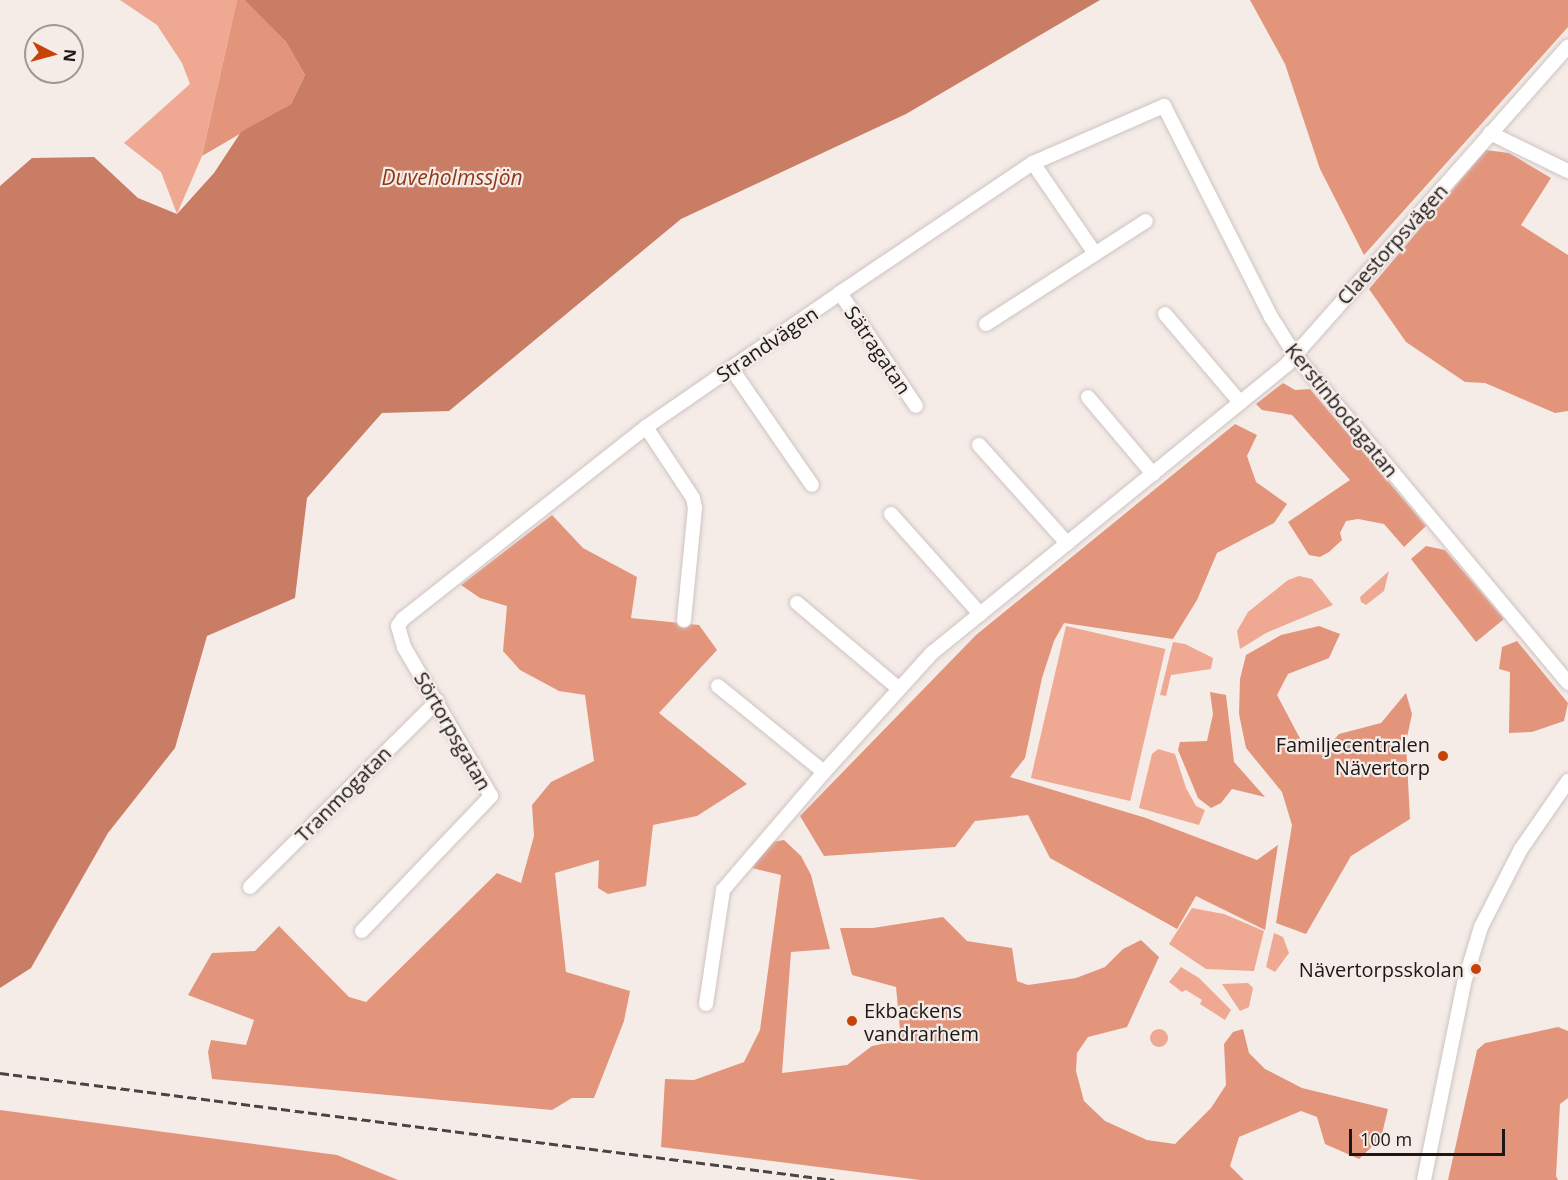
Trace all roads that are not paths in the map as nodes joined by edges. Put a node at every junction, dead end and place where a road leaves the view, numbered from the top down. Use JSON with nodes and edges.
{"nodes":[{"id":1,"x":1568,"y":46,"type":"edge"},
{"id":2,"x":1164,"y":106,"type":"joint"},
{"id":3,"x":1490,"y":133,"type":"junction"},
{"id":4,"x":1033,"y":163,"type":"junction"},
{"id":5,"x":1568,"y":171,"type":"edge"},
{"id":6,"x":1146,"y":221,"type":"dead end"},
{"id":7,"x":1094,"y":252,"type":"junction"},
{"id":8,"x":840,"y":293,"type":"junction"},
{"id":9,"x":1165,"y":314,"type":"dead end"},
{"id":10,"x":986,"y":324,"type":"dead end"},
{"id":11,"x":1295,"y":356,"type":"junction"},
{"id":12,"x":731,"y":368,"type":"junction"},
{"id":13,"x":1088,"y":397,"type":"dead end"},
{"id":14,"x":1240,"y":402,"type":"junction"},
{"id":15,"x":916,"y":406,"type":"dead end"},
{"id":16,"x":646,"y":427,"type":"junction"},
{"id":17,"x":979,"y":446,"type":"dead end"},
{"id":18,"x":1153,"y":474,"type":"junction"},
{"id":19,"x":812,"y":485,"type":"dead end"},
{"id":20,"x":891,"y":514,"type":"dead end"},
{"id":21,"x":1066,"y":543,"type":"junction"},
{"id":22,"x":797,"y":603,"type":"dead end"},
{"id":23,"x":980,"y":614,"type":"junction"},
{"id":24,"x":684,"y":620,"type":"dead end"},
{"id":25,"x":398,"y":626,"type":"joint"},
{"id":26,"x":1568,"y":683,"type":"edge"},
{"id":27,"x":718,"y":686,"type":"dead end"},
{"id":28,"x":899,"y":689,"type":"junction"},
{"id":29,"x":437,"y":701,"type":"junction"},
{"id":30,"x":824,"y":772,"type":"junction"},
{"id":31,"x":1566,"y":786,"type":"edge"},
{"id":32,"x":250,"y":887,"type":"dead end"},
{"id":33,"x":362,"y":931,"type":"dead end"},
{"id":34,"x":706,"y":1004,"type":"dead end"},
{"id":35,"x":1424,"y":1180,"type":"edge"}],
"edges":[{"from":1,"to":3,"type":"street","name":"Claestorpsvägen"},
{"from":2,"to":4,"type":"street","name":"Strandvägen"},
{"from":2,"to":11,"type":"street","name":"Kerstinbodagatan"},
{"from":3,"to":5,"type":"street"},
{"from":3,"to":11,"type":"street","name":"Claestorpsvägen"},
{"from":4,"to":7,"type":"street"},
{"from":4,"to":8,"type":"street","name":"Strandvägen"},
{"from":6,"to":7,"type":"street"},
{"from":7,"to":10,"type":"street"},
{"from":8,"to":12,"type":"street","name":"Strandvägen"},
{"from":8,"to":15,"type":"street","name":"Sätragatan"},
{"from":9,"to":14,"type":"street"},
{"from":11,"to":14,"type":"street","name":"Claestorpsvägen"},
{"from":11,"to":26,"type":"street","name":"Kerstinbodagatan"},
{"from":12,"to":16,"type":"street","name":"Strandvägen"},
{"from":12,"to":19,"type":"street"},
{"from":13,"to":18,"type":"street"},
{"from":14,"to":18,"type":"street","name":"Claestorpsvägen"},
{"from":16,"to":24,"type":"street"},
{"from":16,"to":25,"type":"street","name":"Strandvägen"},
{"from":17,"to":21,"type":"street"},
{"from":18,"to":21,"type":"street","name":"Claestorpsvägen"},
{"from":20,"to":23,"type":"street"},
{"from":21,"to":23,"type":"street","name":"Claestorpsvägen"},
{"from":22,"to":28,"type":"street"},
{"from":23,"to":28,"type":"street","name":"Claestorpsvägen"},
{"from":25,"to":29,"type":"street","name":"Sörtorpsgatan"},
{"from":27,"to":30,"type":"street"},
{"from":28,"to":30,"type":"street","name":"Claestorpsvägen"},
{"from":29,"to":32,"type":"street","name":"Tranmogatan"},
{"from":29,"to":33,"type":"street","name":"Sörtorpsgatan"},
{"from":30,"to":34,"type":"street","name":"Claestorpsvägen"},
{"from":31,"to":35,"type":"street"}]}
